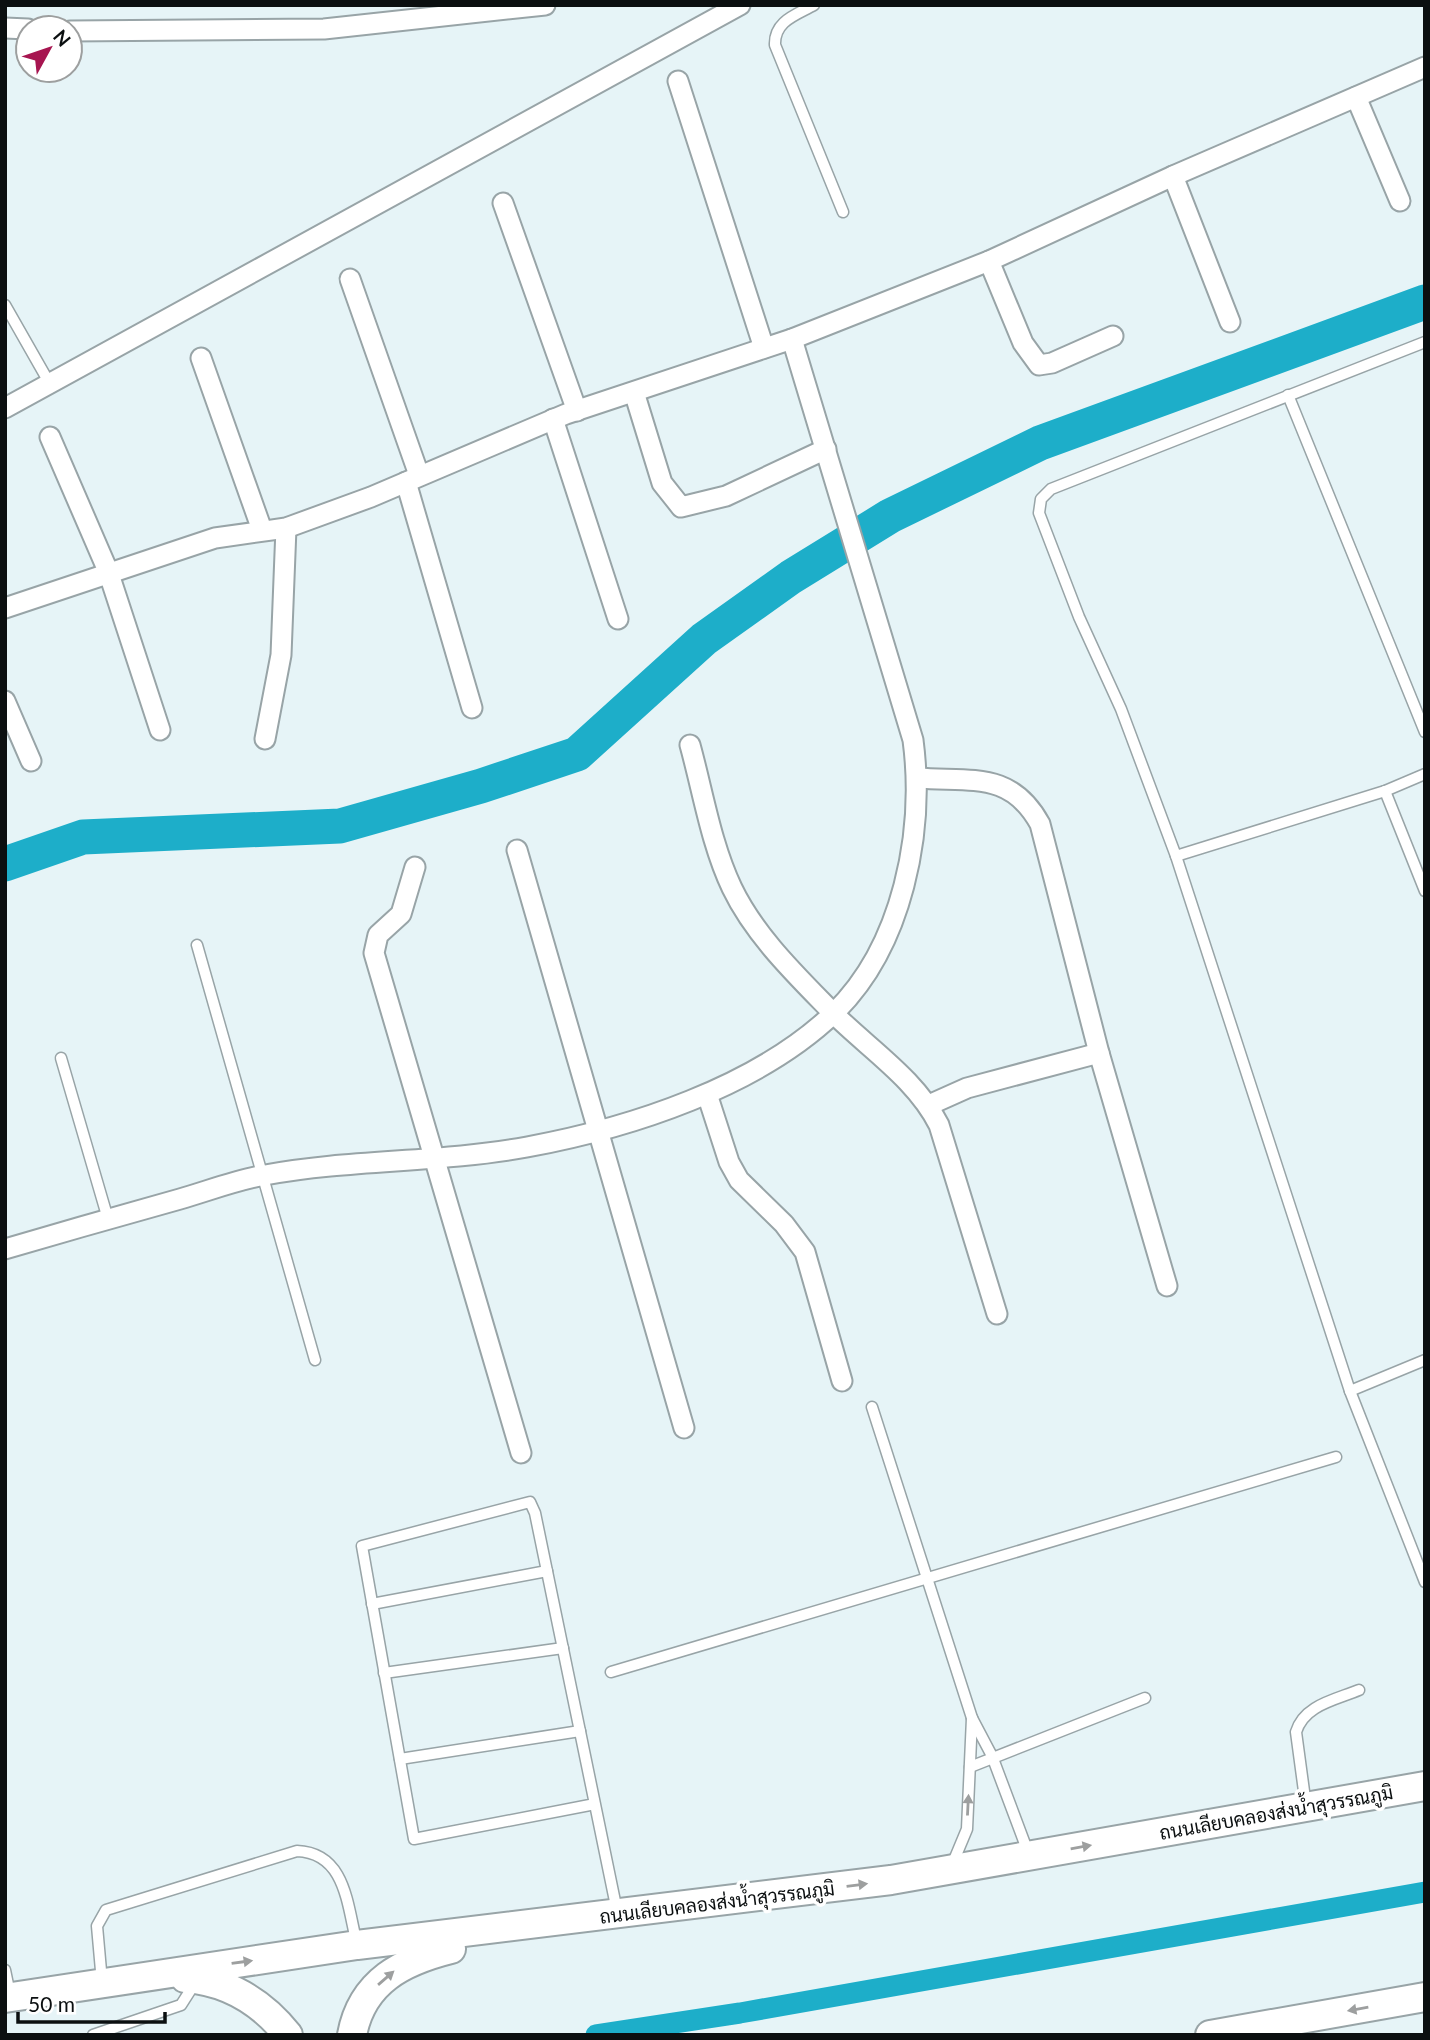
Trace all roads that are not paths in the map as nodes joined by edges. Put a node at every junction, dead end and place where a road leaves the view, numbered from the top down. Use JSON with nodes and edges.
{"nodes":[{"id":1,"x":545,"y":5,"type":"edge"},
{"id":2,"x":740,"y":5,"type":"edge"},
{"id":3,"x":814,"y":5,"type":"edge"},
{"id":4,"x":84,"y":31,"type":"edge"},
{"id":5,"x":1425,"y":67,"type":"edge"},
{"id":6,"x":678,"y":81,"type":"dead end"},
{"id":7,"x":1356,"y":97,"type":"junction"},
{"id":8,"x":1173,"y":176,"type":"junction"},
{"id":9,"x":1400,"y":201,"type":"dead end"},
{"id":10,"x":503,"y":203,"type":"dead end"},
{"id":11,"x":843,"y":212,"type":"dead end"},
{"id":12,"x":989,"y":261,"type":"junction"},
{"id":13,"x":350,"y":279,"type":"dead end"},
{"id":14,"x":5,"y":305,"type":"edge"},
{"id":15,"x":1230,"y":322,"type":"dead end"},
{"id":16,"x":1113,"y":336,"type":"dead end"},
{"id":17,"x":792,"y":339,"type":"junction"},
{"id":18,"x":1425,"y":342,"type":"edge"},
{"id":19,"x":764,"y":348,"type":"junction"},
{"id":20,"x":201,"y":358,"type":"dead end"},
{"id":21,"x":50,"y":384,"type":"junction"},
{"id":22,"x":634,"y":392,"type":"junction"},
{"id":23,"x":1288,"y":395,"type":"junction"},
{"id":24,"x":5,"y":408,"type":"edge"},
{"id":25,"x":577,"y":411,"type":"junction"},
{"id":26,"x":553,"y":419,"type":"junction"},
{"id":27,"x":50,"y":437,"type":"dead end"},
{"id":28,"x":825,"y":449,"type":"junction"},
{"id":29,"x":413,"y":478,"type":"junction"},
{"id":30,"x":286,"y":528,"type":"junction"},
{"id":31,"x":262,"y":530,"type":"junction"},
{"id":32,"x":108,"y":571,"type":"junction"},
{"id":33,"x":5,"y":608,"type":"edge"},
{"id":34,"x":618,"y":619,"type":"dead end"},
{"id":35,"x":5,"y":701,"type":"edge"},
{"id":36,"x":472,"y":708,"type":"dead end"},
{"id":37,"x":159,"y":730,"type":"dead end"},
{"id":38,"x":1425,"y":732,"type":"edge"},
{"id":39,"x":265,"y":739,"type":"dead end"},
{"id":40,"x":690,"y":745,"type":"dead end"},
{"id":41,"x":31,"y":761,"type":"dead end"},
{"id":42,"x":1425,"y":774,"type":"edge"},
{"id":43,"x":918,"y":778,"type":"junction"},
{"id":44,"x":1385,"y":791,"type":"junction"},
{"id":45,"x":517,"y":850,"type":"dead end"},
{"id":46,"x":1176,"y":856,"type":"junction"},
{"id":47,"x":415,"y":867,"type":"dead end"},
{"id":48,"x":1425,"y":891,"type":"edge"},
{"id":49,"x":197,"y":945,"type":"dead end"},
{"id":50,"x":834,"y":1013,"type":"junction"},
{"id":51,"x":1099,"y":1053,"type":"junction"},
{"id":52,"x":61,"y":1058,"type":"dead end"},
{"id":53,"x":707,"y":1094,"type":"junction"},
{"id":54,"x":929,"y":1105,"type":"junction"},
{"id":55,"x":597,"y":1132,"type":"junction"},
{"id":56,"x":435,"y":1157,"type":"junction"},
{"id":57,"x":261,"y":1176,"type":"junction"},
{"id":58,"x":107,"y":1219,"type":"junction"},
{"id":59,"x":5,"y":1249,"type":"edge"},
{"id":60,"x":1167,"y":1286,"type":"dead end"},
{"id":61,"x":997,"y":1314,"type":"dead end"},
{"id":62,"x":315,"y":1360,"type":"dead end"},
{"id":63,"x":1425,"y":1360,"type":"edge"},
{"id":64,"x":842,"y":1381,"type":"dead end"},
{"id":65,"x":1350,"y":1391,"type":"junction"},
{"id":66,"x":872,"y":1407,"type":"dead end"},
{"id":67,"x":684,"y":1428,"type":"dead end"},
{"id":68,"x":521,"y":1453,"type":"dead end"},
{"id":69,"x":1335,"y":1457,"type":"dead end"},
{"id":70,"x":547,"y":1571,"type":"junction"},
{"id":71,"x":929,"y":1576,"type":"junction"},
{"id":72,"x":1425,"y":1582,"type":"edge"},
{"id":73,"x":372,"y":1604,"type":"junction"},
{"id":74,"x":563,"y":1648,"type":"junction"},
{"id":75,"x":611,"y":1672,"type":"dead end"},
{"id":76,"x":384,"y":1673,"type":"junction"},
{"id":77,"x":1359,"y":1690,"type":"dead end"},
{"id":78,"x":1145,"y":1698,"type":"dead end"},
{"id":79,"x":972,"y":1718,"type":"junction"},
{"id":80,"x":580,"y":1731,"type":"junction"},
{"id":81,"x":992,"y":1756,"type":"junction"},
{"id":82,"x":400,"y":1759,"type":"junction"},
{"id":83,"x":970,"y":1767,"type":"junction"},
{"id":84,"x":1425,"y":1786,"type":"edge"},
{"id":85,"x":595,"y":1804,"type":"junction"},
{"id":86,"x":1306,"y":1807,"type":"junction"},
{"id":87,"x":1029,"y":1856,"type":"junction"},
{"id":88,"x":950,"y":1870,"type":"junction"},
{"id":89,"x":618,"y":1915,"type":"junction"},
{"id":90,"x":576,"y":1920,"type":"junction"},
{"id":91,"x":357,"y":1945,"type":"junction"},
{"id":92,"x":144,"y":1976,"type":"junction"},
{"id":93,"x":198,"y":1979,"type":"junction"},
{"id":94,"x":102,"y":1982,"type":"junction"},
{"id":95,"x":7,"y":1989,"type":"edge"},
{"id":96,"x":1425,"y":1997,"type":"edge"},
{"id":97,"x":93,"y":2035,"type":"edge"},
{"id":98,"x":288,"y":2035,"type":"edge"},
{"id":99,"x":352,"y":2035,"type":"edge"},
{"id":100,"x":1210,"y":2035,"type":"edge"}],
"edges":[{"from":1,"to":4,"type":"street"},
{"from":2,"to":21,"type":"street"},
{"from":3,"to":11,"type":"lane"},
{"from":5,"to":7,"type":"street"},
{"from":6,"to":19,"type":"street"},
{"from":7,"to":8,"type":"street"},
{"from":7,"to":9,"type":"street"},
{"from":8,"to":12,"type":"street"},
{"from":8,"to":15,"type":"street"},
{"from":10,"to":25,"type":"street"},
{"from":12,"to":16,"type":"street"},
{"from":12,"to":17,"type":"street"},
{"from":13,"to":29,"type":"street"},
{"from":14,"to":21,"type":"lane"},
{"from":17,"to":19,"type":"street"},
{"from":17,"to":28,"type":"street"},
{"from":18,"to":23,"type":"lane"},
{"from":19,"to":22,"type":"street"},
{"from":20,"to":31,"type":"street"},
{"from":21,"to":24,"type":"street"},
{"from":22,"to":25,"type":"street"},
{"from":22,"to":28,"type":"street"},
{"from":23,"to":38,"type":"lane"},
{"from":23,"to":46,"type":"lane"},
{"from":25,"to":26,"type":"street"},
{"from":26,"to":29,"type":"street"},
{"from":26,"to":34,"type":"street"},
{"from":27,"to":32,"type":"street"},
{"from":28,"to":43,"type":"street"},
{"from":29,"to":30,"type":"street"},
{"from":29,"to":36,"type":"street"},
{"from":30,"to":31,"type":"street"},
{"from":30,"to":39,"type":"street"},
{"from":31,"to":32,"type":"street"},
{"from":32,"to":33,"type":"street"},
{"from":32,"to":37,"type":"street"},
{"from":35,"to":41,"type":"street"},
{"from":40,"to":50,"type":"street"},
{"from":42,"to":44,"type":"lane"},
{"from":43,"to":50,"type":"street"},
{"from":43,"to":51,"type":"street"},
{"from":44,"to":46,"type":"lane"},
{"from":44,"to":48,"type":"lane"},
{"from":45,"to":55,"type":"street"},
{"from":46,"to":65,"type":"lane"},
{"from":47,"to":56,"type":"street"},
{"from":49,"to":57,"type":"lane"},
{"from":50,"to":53,"type":"street"},
{"from":50,"to":54,"type":"street"},
{"from":51,"to":54,"type":"street"},
{"from":51,"to":60,"type":"street"},
{"from":52,"to":58,"type":"lane"},
{"from":53,"to":55,"type":"street"},
{"from":53,"to":64,"type":"street"},
{"from":54,"to":61,"type":"street"},
{"from":55,"to":56,"type":"street"},
{"from":55,"to":67,"type":"street"},
{"from":56,"to":57,"type":"street"},
{"from":56,"to":68,"type":"street"},
{"from":57,"to":58,"type":"street"},
{"from":57,"to":62,"type":"lane"},
{"from":58,"to":59,"type":"street"},
{"from":63,"to":65,"type":"lane"},
{"from":65,"to":72,"type":"lane"},
{"from":66,"to":71,"type":"lane"},
{"from":69,"to":71,"type":"lane"},
{"from":70,"to":73,"type":"lane"},
{"from":70,"to":73,"type":"lane"},
{"from":70,"to":74,"type":"lane"},
{"from":71,"to":75,"type":"lane"},
{"from":71,"to":79,"type":"lane"},
{"from":73,"to":76,"type":"lane"},
{"from":74,"to":76,"type":"lane"},
{"from":74,"to":80,"type":"lane"},
{"from":76,"to":82,"type":"lane"},
{"from":77,"to":86,"type":"lane"},
{"from":78,"to":81,"type":"lane"},
{"from":79,"to":81,"type":"lane"},
{"from":79,"to":83,"type":"lane"},
{"from":80,"to":82,"type":"lane"},
{"from":80,"to":85,"type":"lane"},
{"from":81,"to":83,"type":"lane"},
{"from":81,"to":87,"type":"lane"},
{"from":82,"to":85,"type":"lane"},
{"from":88,"to":83,"type":"lane","one_way":true},
{"from":84,"to":86,"type":"main road","name":"ถนนเลียบคลองส่งน้ำสุวรรณภูมิ"},
{"from":85,"to":89,"type":"lane"},
{"from":87,"to":86,"type":"main road","name":"ถนนเลียบคลองส่งน้ำสุวรรณภูมิ","one_way":true},
{"from":87,"to":88,"type":"main road","name":"ถนนเลียบคลองส่งน้ำสุวรรณภูมิ"},
{"from":89,"to":88,"type":"main road","name":"ถนนเลียบคลองส่งน้ำสุวรรณภูมิ","one_way":true},
{"from":89,"to":90,"type":"main road","name":"ถนนเลียบคลองส่งน้ำสุวรรณภูมิ"},
{"from":90,"to":91,"type":"main road","name":"ถนนเลียบคลองส่งน้ำสุวรรณภูมิ"},
{"from":99,"to":90,"type":"main road","one_way":true},
{"from":92,"to":91,"type":"main road","name":"ถนนเลียบคลองส่งน้ำสุวรรณภูมิ","one_way":true},
{"from":91,"to":94,"type":"lane"},
{"from":92,"to":93,"type":"main road"},
{"from":92,"to":94,"type":"main road","name":"ถนนเลียบคลองส่งน้ำสุวรรณภูมิ"},
{"from":93,"to":97,"type":"lane"},
{"from":93,"to":98,"type":"main road"},
{"from":94,"to":95,"type":"main road","name":"ถนนเลียบคลองส่งน้ำสุวรรณภูมิ"},
{"from":96,"to":100,"type":"main road","one_way":true}]}
